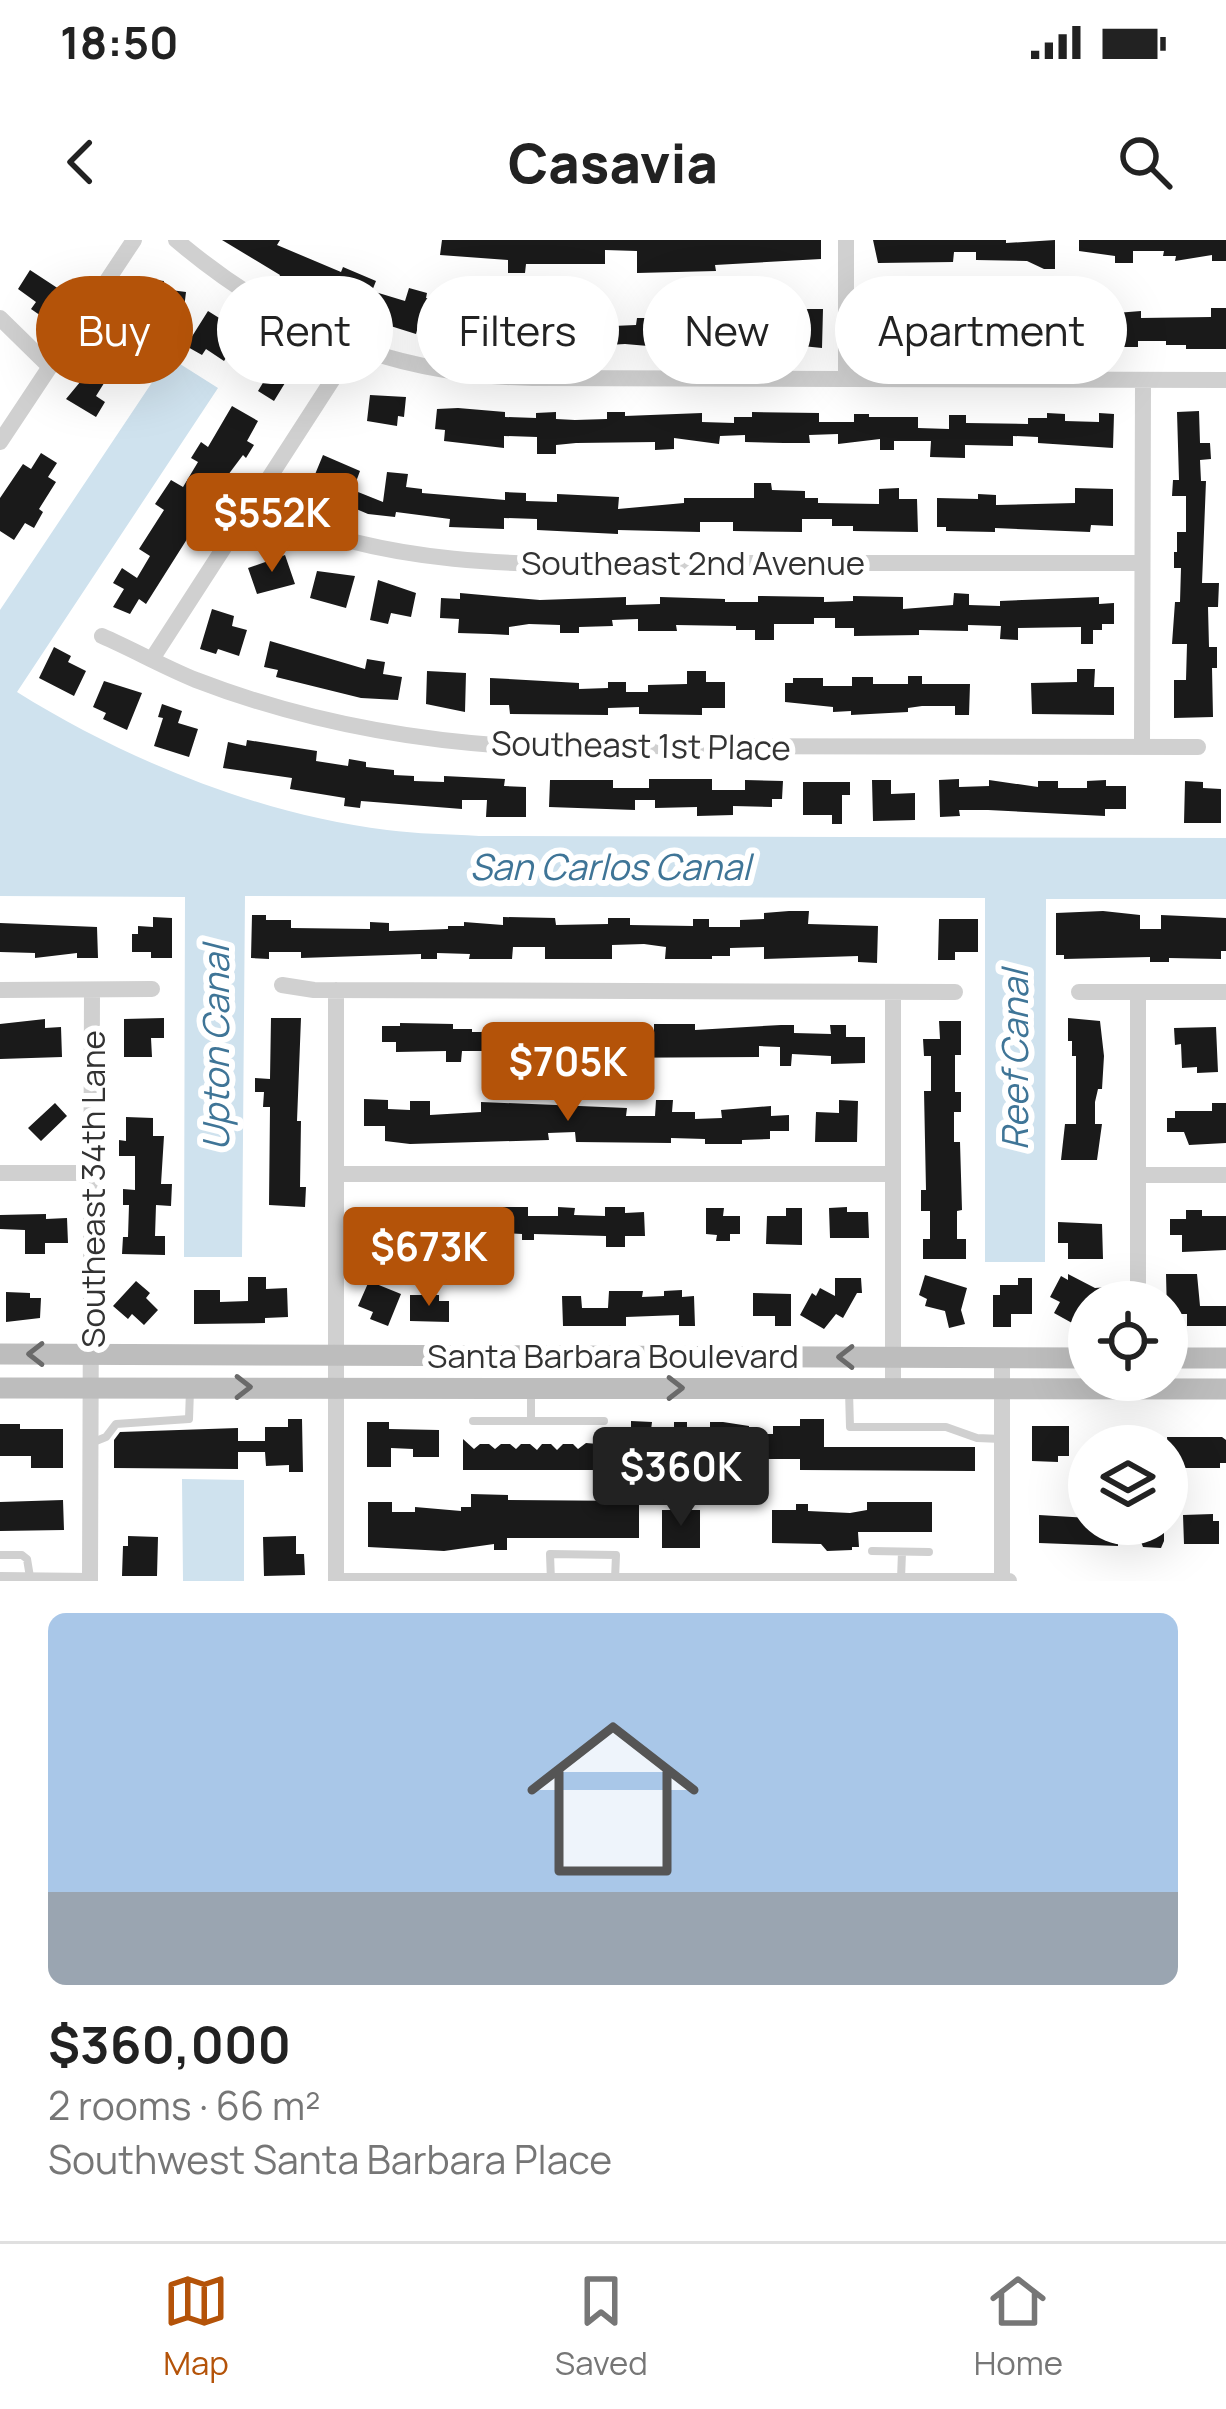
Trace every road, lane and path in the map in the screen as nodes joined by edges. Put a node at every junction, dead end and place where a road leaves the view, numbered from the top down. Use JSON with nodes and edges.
{"nodes":[{"id":1,"x":134,"y":240,"type":"edge"},
{"id":2,"x":176,"y":240,"type":"edge"},
{"id":3,"x":846,"y":240,"type":"edge"},
{"id":4,"x":110,"y":276,"type":"edge"},
{"id":5,"x":225,"y":276,"type":"edge"},
{"id":6,"x":846,"y":276,"type":"edge"},
{"id":7,"x":0,"y":318,"type":"edge"},
{"id":8,"x":36,"y":353,"type":"edge"},
{"id":9,"x":393,"y":359,"type":"edge"},
{"id":10,"x":835,"y":380,"type":"edge"},
{"id":11,"x":1127,"y":380,"type":"edge"},
{"id":12,"x":1143,"y":380,"type":"junction"},
{"id":13,"x":1226,"y":380,"type":"edge"},
{"id":14,"x":37,"y":384,"type":"edge"},
{"id":15,"x":330,"y":384,"type":"edge"},
{"id":16,"x":0,"y":442,"type":"edge"},
{"id":17,"x":253,"y":505,"type":"junction"},
{"id":18,"x":1140,"y":563,"type":"junction"},
{"id":19,"x":103,"y":636,"type":"dead end"},
{"id":20,"x":152,"y":658,"type":"junction"},
{"id":21,"x":1142,"y":746,"type":"junction"},
{"id":22,"x":1198,"y":747,"type":"dead end"},
{"id":23,"x":282,"y":985,"type":"dead end"},
{"id":24,"x":152,"y":989,"type":"dead end"},
{"id":25,"x":0,"y":990,"type":"edge"},
{"id":26,"x":92,"y":990,"type":"junction"},
{"id":27,"x":336,"y":990,"type":"junction"},
{"id":28,"x":893,"y":992,"type":"junction"},
{"id":29,"x":955,"y":992,"type":"dead end"},
{"id":30,"x":1079,"y":992,"type":"dead end"},
{"id":31,"x":1138,"y":992,"type":"junction"},
{"id":32,"x":1226,"y":992,"type":"edge"},
{"id":33,"x":0,"y":1173,"type":"edge"},
{"id":34,"x":91,"y":1173,"type":"junction"},
{"id":35,"x":338,"y":1174,"type":"junction"},
{"id":36,"x":892,"y":1174,"type":"junction"},
{"id":37,"x":1138,"y":1175,"type":"junction"},
{"id":38,"x":1226,"y":1175,"type":"edge"},
{"id":39,"x":1138,"y":1281,"type":"edge"},
{"id":40,"x":0,"y":1354,"type":"edge"},
{"id":41,"x":92,"y":1354,"type":"junction"},
{"id":42,"x":336,"y":1356,"type":"junction"},
{"id":43,"x":892,"y":1357,"type":"junction"},
{"id":44,"x":611,"y":1358,"type":"junction"},
{"id":45,"x":1002,"y":1358,"type":"junction"},
{"id":46,"x":1068,"y":1358,"type":"edge"},
{"id":47,"x":1188,"y":1358,"type":"edge"},
{"id":48,"x":1226,"y":1358,"type":"edge"},
{"id":49,"x":336,"y":1387,"type":"junction"},
{"id":50,"x":1068,"y":1387,"type":"edge"},
{"id":51,"x":1188,"y":1387,"type":"edge"},
{"id":52,"x":0,"y":1388,"type":"edge"},
{"id":53,"x":92,"y":1388,"type":"junction"},
{"id":54,"x":190,"y":1388,"type":"junction"},
{"id":55,"x":531,"y":1388,"type":"junction"},
{"id":56,"x":612,"y":1388,"type":"junction"},
{"id":57,"x":849,"y":1389,"type":"junction"},
{"id":58,"x":892,"y":1389,"type":"junction"},
{"id":59,"x":1002,"y":1389,"type":"junction"},
{"id":60,"x":1226,"y":1389,"type":"edge"},
{"id":61,"x":473,"y":1420,"type":"dead end"},
{"id":62,"x":531,"y":1421,"type":"junction"},
{"id":63,"x":604,"y":1421,"type":"dead end"},
{"id":64,"x":1003,"y":1439,"type":"junction"},
{"id":65,"x":90,"y":1443,"type":"junction"},
{"id":66,"x":872,"y":1551,"type":"dead end"},
{"id":67,"x":902,"y":1552,"type":"junction"},
{"id":68,"x":929,"y":1552,"type":"dead end"},
{"id":69,"x":0,"y":1555,"type":"edge"},
{"id":70,"x":0,"y":1580,"type":"edge"},
{"id":71,"x":30,"y":1580,"type":"edge"},
{"id":72,"x":90,"y":1581,"type":"edge"},
{"id":73,"x":336,"y":1581,"type":"edge"},
{"id":74,"x":551,"y":1581,"type":"edge"},
{"id":75,"x":615,"y":1581,"type":"edge"},
{"id":76,"x":901,"y":1581,"type":"edge"},
{"id":77,"x":1006,"y":1581,"type":"edge"}],
"edges":[{"from":1,"to":4,"type":"street"},
{"from":2,"to":5,"type":"street"},
{"from":3,"to":6,"type":"street"},
{"from":7,"to":8,"type":"street"},
{"from":9,"to":10,"type":"street"},
{"from":11,"to":12,"type":"street"},
{"from":12,"to":13,"type":"street"},
{"from":12,"to":18,"type":"street"},
{"from":14,"to":16,"type":"street"},
{"from":15,"to":17,"type":"street"},
{"from":17,"to":18,"type":"street","name":"Southeast 2nd Avenue"},
{"from":17,"to":20,"type":"street"},
{"from":18,"to":21,"type":"street"},
{"from":19,"to":20,"type":"street","name":"Southeast 1st Place"},
{"from":20,"to":21,"type":"street","name":"Southeast 1st Place"},
{"from":21,"to":22,"type":"street","name":"Southeast 1st Place"},
{"from":23,"to":27,"type":"street"},
{"from":24,"to":26,"type":"street"},
{"from":25,"to":26,"type":"street"},
{"from":26,"to":34,"type":"street","name":"Southeast 34th Lane"},
{"from":27,"to":28,"type":"street"},
{"from":27,"to":35,"type":"street"},
{"from":28,"to":29,"type":"street"},
{"from":28,"to":36,"type":"street"},
{"from":30,"to":31,"type":"street"},
{"from":31,"to":32,"type":"street"},
{"from":31,"to":37,"type":"street"},
{"from":33,"to":34,"type":"street"},
{"from":34,"to":41,"type":"street","name":"Southeast 34th Lane"},
{"from":35,"to":36,"type":"street"},
{"from":35,"to":42,"type":"street"},
{"from":36,"to":43,"type":"street"},
{"from":37,"to":38,"type":"street"},
{"from":37,"to":39,"type":"street"},
{"from":41,"to":40,"type":"main road","name":"Santa Barbara Boulevard","one_way":true},
{"from":41,"to":42,"type":"main road","name":"Santa Barbara Boulevard"},
{"from":41,"to":53,"type":"street","name":"Southeast 34th Lane"},
{"from":42,"to":44,"type":"main road","name":"Santa Barbara Boulevard"},
{"from":42,"to":49,"type":"street"},
{"from":43,"to":44,"type":"main road","name":"Santa Barbara Boulevard","one_way":true},
{"from":43,"to":45,"type":"main road","name":"Santa Barbara Boulevard"},
{"from":43,"to":58,"type":"street"},
{"from":44,"to":56,"type":"main road"},
{"from":45,"to":46,"type":"main road","name":"Santa Barbara Boulevard"},
{"from":45,"to":59,"type":"street"},
{"from":47,"to":48,"type":"main road"},
{"from":54,"to":49,"type":"main road","name":"Santa Barbara Boulevard","one_way":true},
{"from":49,"to":55,"type":"main road","name":"Santa Barbara Boulevard"},
{"from":49,"to":73,"type":"street"},
{"from":50,"to":59,"type":"main road","name":"Santa Barbara Boulevard"},
{"from":51,"to":60,"type":"main road","name":"Santa Barbara Boulevard"},
{"from":52,"to":53,"type":"main road","name":"Santa Barbara Boulevard"},
{"from":53,"to":54,"type":"main road","name":"Santa Barbara Boulevard"},
{"from":53,"to":65,"type":"street","name":"Southeast 34th Lane"},
{"from":54,"to":65,"type":"lane"},
{"from":55,"to":56,"type":"main road","name":"Santa Barbara Boulevard"},
{"from":55,"to":62,"type":"lane"},
{"from":56,"to":57,"type":"main road","name":"Santa Barbara Boulevard","one_way":true},
{"from":57,"to":58,"type":"main road","name":"Santa Barbara Boulevard"},
{"from":57,"to":64,"type":"lane"},
{"from":58,"to":59,"type":"main road","name":"Santa Barbara Boulevard"},
{"from":59,"to":64,"type":"street"},
{"from":61,"to":62,"type":"lane"},
{"from":62,"to":63,"type":"lane"},
{"from":64,"to":77,"type":"street"},
{"from":65,"to":72,"type":"street","name":"Southeast 34th Lane"},
{"from":66,"to":67,"type":"lane"},
{"from":67,"to":68,"type":"lane"},
{"from":67,"to":76,"type":"lane"},
{"from":69,"to":71,"type":"lane"},
{"from":70,"to":71,"type":"street"},
{"from":71,"to":72,"type":"street"},
{"from":73,"to":74,"type":"street"},
{"from":74,"to":75,"type":"street"},
{"from":74,"to":75,"type":"lane"},
{"from":75,"to":76,"type":"street"},
{"from":76,"to":77,"type":"street"}]}
